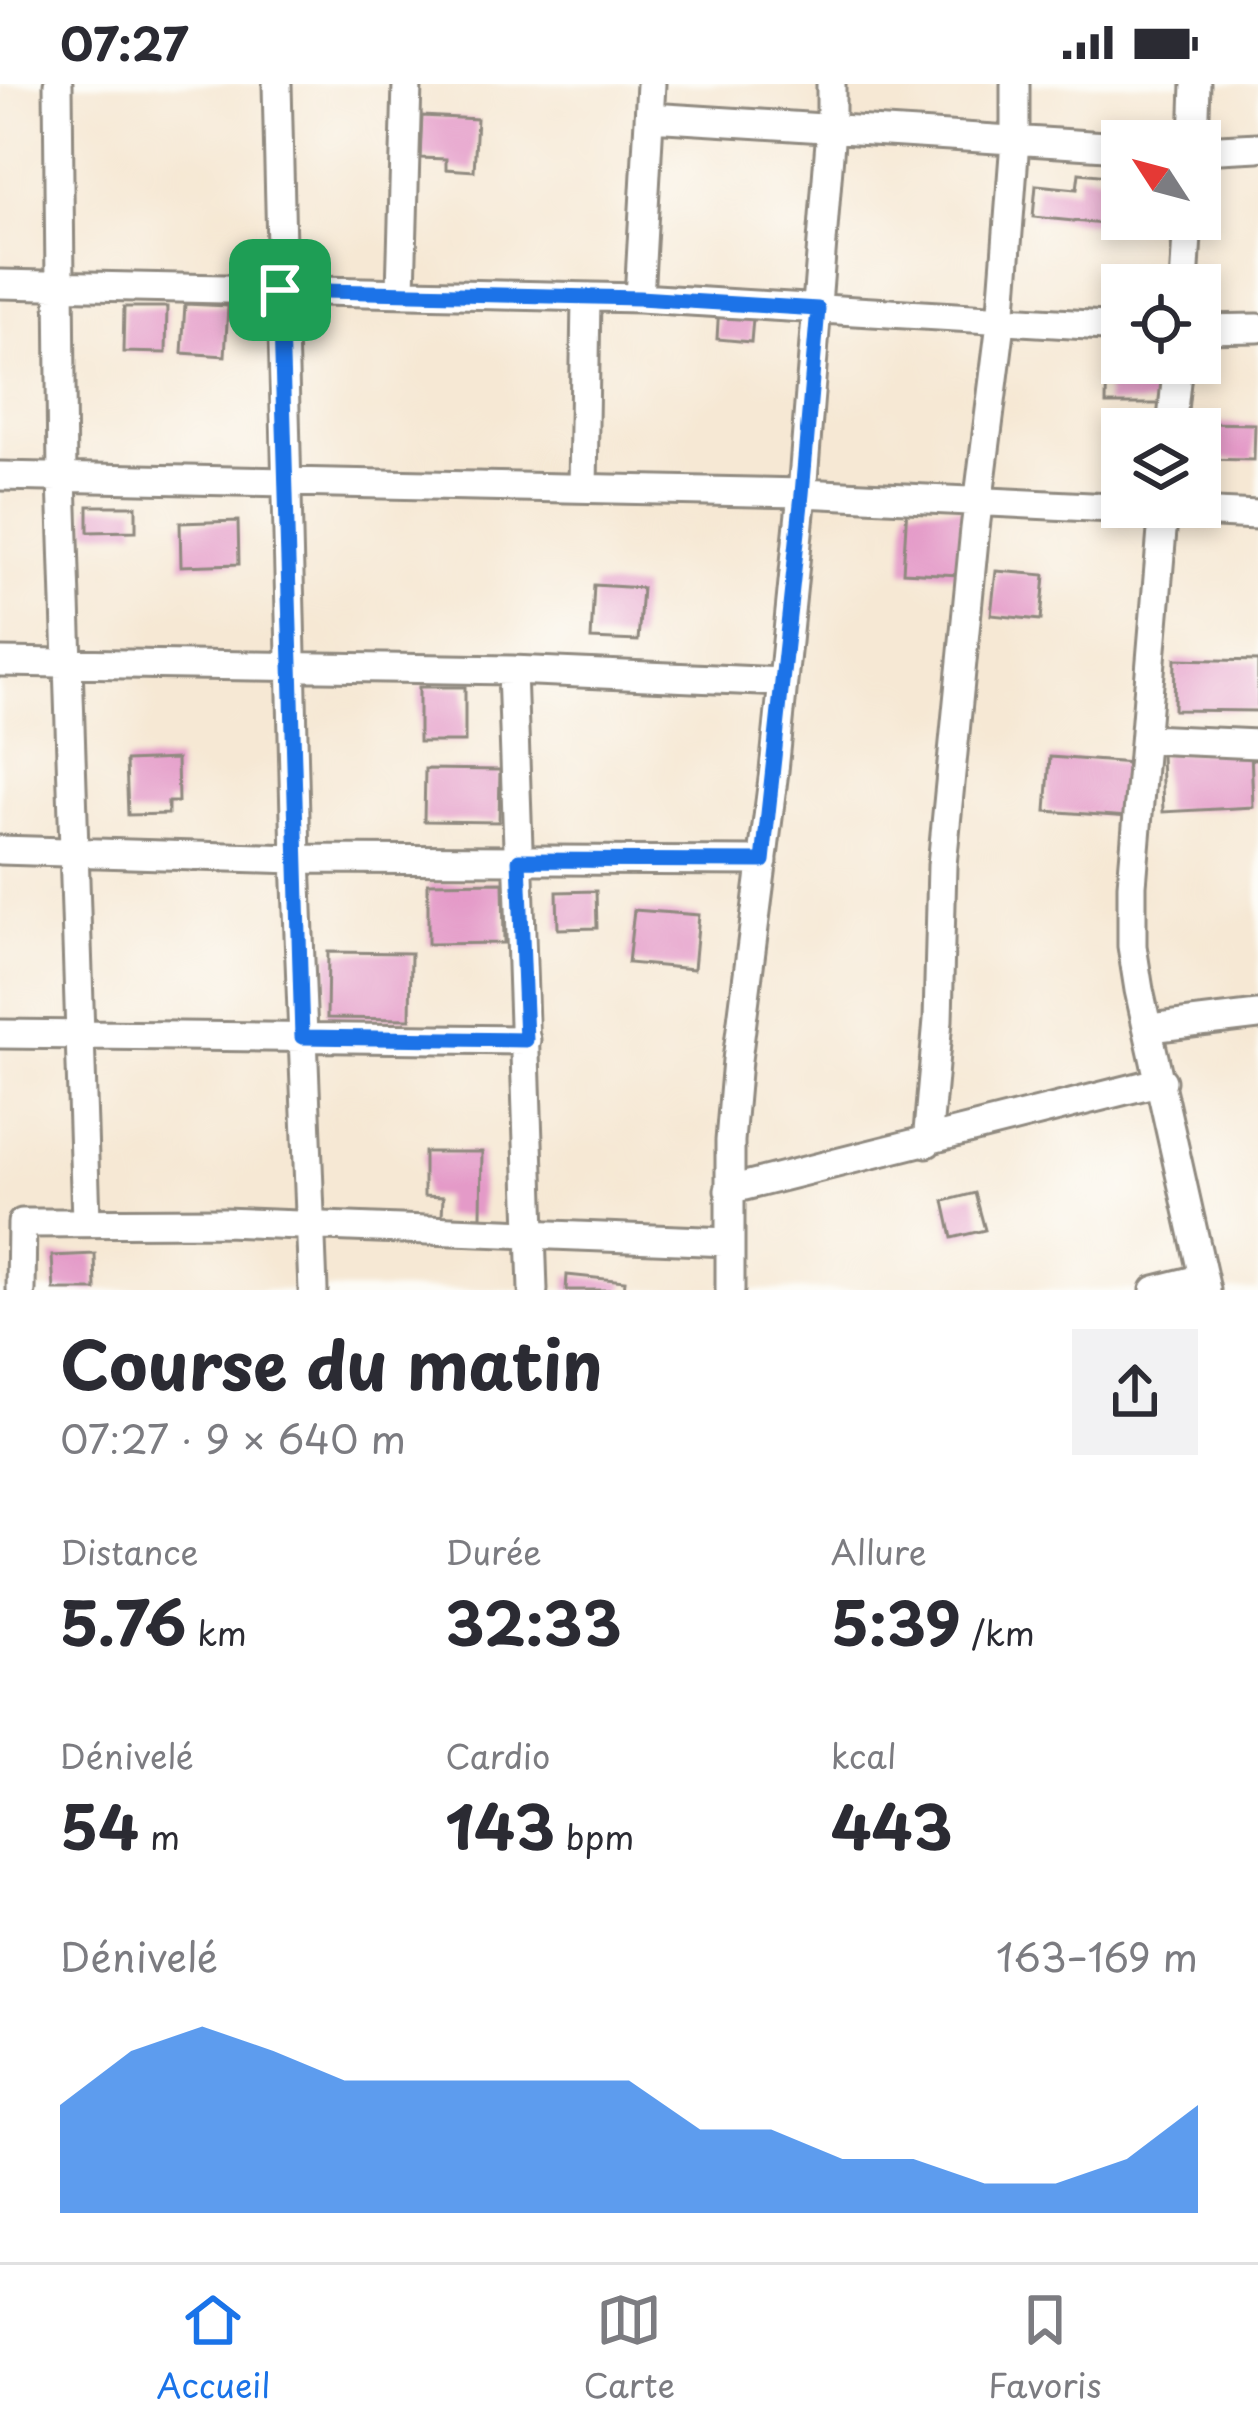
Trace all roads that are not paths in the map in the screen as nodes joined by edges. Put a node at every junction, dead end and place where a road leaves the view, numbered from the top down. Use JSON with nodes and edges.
{"nodes":[{"id":1,"x":58,"y":84,"type":"edge"},
{"id":2,"x":278,"y":84,"type":"edge"},
{"id":3,"x":407,"y":84,"type":"edge"},
{"id":4,"x":651,"y":84,"type":"edge"},
{"id":5,"x":831,"y":84,"type":"edge"},
{"id":6,"x":1015,"y":84,"type":"edge"},
{"id":7,"x":1196,"y":84,"type":"edge"},
{"id":8,"x":650,"y":117,"type":"junction"},
{"id":9,"x":1195,"y":120,"type":"edge"},
{"id":10,"x":831,"y":129,"type":"junction"},
{"id":11,"x":1016,"y":141,"type":"junction"},
{"id":12,"x":1101,"y":146,"type":"edge"},
{"id":13,"x":1258,"y":147,"type":"edge"},
{"id":14,"x":1221,"y":149,"type":"edge"},
{"id":15,"x":0,"y":284,"type":"edge"},
{"id":16,"x":61,"y":284,"type":"junction"},
{"id":17,"x":280,"y":290,"type":"junction"},
{"id":18,"x":401,"y":290,"type":"junction"},
{"id":19,"x":586,"y":298,"type":"junction"},
{"id":20,"x":639,"y":298,"type":"junction"},
{"id":21,"x":818,"y":309,"type":"junction"},
{"id":22,"x":1001,"y":323,"type":"junction"},
{"id":23,"x":1101,"y":326,"type":"edge"},
{"id":24,"x":1258,"y":328,"type":"edge"},
{"id":25,"x":1221,"y":329,"type":"edge"},
{"id":26,"x":0,"y":476,"type":"edge"},
{"id":27,"x":62,"y":478,"type":"junction"},
{"id":28,"x":286,"y":480,"type":"junction"},
{"id":29,"x":583,"y":488,"type":"junction"},
{"id":30,"x":802,"y":494,"type":"junction"},
{"id":31,"x":979,"y":504,"type":"junction"},
{"id":32,"x":1101,"y":507,"type":"edge"},
{"id":33,"x":1221,"y":513,"type":"edge"},
{"id":34,"x":1258,"y":515,"type":"edge"},
{"id":35,"x":1163,"y":528,"type":"edge"},
{"id":36,"x":0,"y":662,"type":"edge"},
{"id":37,"x":68,"y":664,"type":"junction"},
{"id":38,"x":290,"y":667,"type":"junction"},
{"id":39,"x":512,"y":670,"type":"junction"},
{"id":40,"x":783,"y":682,"type":"junction"},
{"id":41,"x":1147,"y":740,"type":"junction"},
{"id":42,"x":1258,"y":744,"type":"edge"},
{"id":43,"x":0,"y":850,"type":"edge"},
{"id":44,"x":72,"y":850,"type":"junction"},
{"id":45,"x":296,"y":859,"type":"junction"},
{"id":46,"x":519,"y":860,"type":"junction"},
{"id":47,"x":763,"y":861,"type":"junction"},
{"id":48,"x":1258,"y":1015,"type":"edge"},
{"id":49,"x":1150,"y":1028,"type":"junction"},
{"id":50,"x":78,"y":1032,"type":"junction"},
{"id":51,"x":0,"y":1034,"type":"edge"},
{"id":52,"x":302,"y":1037,"type":"junction"},
{"id":53,"x":526,"y":1040,"type":"junction"},
{"id":54,"x":1162,"y":1081,"type":"junction"},
{"id":55,"x":927,"y":1143,"type":"junction"},
{"id":56,"x":729,"y":1190,"type":"junction"},
{"id":57,"x":86,"y":1220,"type":"junction"},
{"id":58,"x":310,"y":1224,"type":"junction"},
{"id":59,"x":532,"y":1237,"type":"junction"},
{"id":60,"x":729,"y":1242,"type":"junction"},
{"id":61,"x":10,"y":1243,"type":"edge"},
{"id":62,"x":1204,"y":1284,"type":"edge"},
{"id":63,"x":21,"y":1290,"type":"edge"},
{"id":64,"x":313,"y":1290,"type":"edge"},
{"id":65,"x":533,"y":1290,"type":"edge"},
{"id":66,"x":730,"y":1290,"type":"edge"},
{"id":67,"x":1155,"y":1290,"type":"edge"}],
"edges":[{"from":1,"to":16,"type":"street"},
{"from":2,"to":17,"type":"street"},
{"from":3,"to":18,"type":"street"},
{"from":4,"to":8,"type":"street"},
{"from":5,"to":10,"type":"street"},
{"from":6,"to":11,"type":"street"},
{"from":7,"to":9,"type":"street"},
{"from":8,"to":10,"type":"street"},
{"from":8,"to":20,"type":"street"},
{"from":10,"to":11,"type":"street"},
{"from":10,"to":21,"type":"street"},
{"from":11,"to":12,"type":"street"},
{"from":11,"to":22,"type":"street"},
{"from":13,"to":14,"type":"street"},
{"from":15,"to":16,"type":"street"},
{"from":16,"to":17,"type":"street"},
{"from":16,"to":27,"type":"street"},
{"from":17,"to":18,"type":"street"},
{"from":17,"to":28,"type":"street"},
{"from":18,"to":19,"type":"street"},
{"from":19,"to":20,"type":"street"},
{"from":19,"to":29,"type":"street"},
{"from":20,"to":21,"type":"street"},
{"from":21,"to":22,"type":"street"},
{"from":21,"to":30,"type":"street"},
{"from":22,"to":23,"type":"street"},
{"from":22,"to":31,"type":"street"},
{"from":24,"to":25,"type":"street"},
{"from":26,"to":27,"type":"street"},
{"from":27,"to":28,"type":"street"},
{"from":27,"to":37,"type":"street"},
{"from":28,"to":29,"type":"street"},
{"from":28,"to":38,"type":"street"},
{"from":29,"to":30,"type":"street"},
{"from":30,"to":31,"type":"street"},
{"from":30,"to":40,"type":"street"},
{"from":31,"to":32,"type":"street"},
{"from":31,"to":55,"type":"street"},
{"from":33,"to":34,"type":"street"},
{"from":35,"to":41,"type":"street"},
{"from":36,"to":37,"type":"street"},
{"from":37,"to":38,"type":"street"},
{"from":37,"to":44,"type":"street"},
{"from":38,"to":39,"type":"street"},
{"from":38,"to":45,"type":"street"},
{"from":39,"to":40,"type":"street"},
{"from":39,"to":46,"type":"street"},
{"from":40,"to":47,"type":"street"},
{"from":41,"to":42,"type":"street"},
{"from":41,"to":49,"type":"street"},
{"from":43,"to":44,"type":"street"},
{"from":44,"to":45,"type":"street"},
{"from":44,"to":50,"type":"street"},
{"from":45,"to":46,"type":"street"},
{"from":45,"to":52,"type":"street"},
{"from":46,"to":47,"type":"street"},
{"from":46,"to":53,"type":"street"},
{"from":47,"to":56,"type":"street"},
{"from":48,"to":49,"type":"street"},
{"from":49,"to":54,"type":"street"},
{"from":50,"to":51,"type":"street"},
{"from":50,"to":52,"type":"street"},
{"from":50,"to":57,"type":"street"},
{"from":52,"to":53,"type":"street"},
{"from":52,"to":58,"type":"street"},
{"from":53,"to":59,"type":"street"},
{"from":54,"to":55,"type":"street"},
{"from":54,"to":62,"type":"street"},
{"from":55,"to":56,"type":"street"},
{"from":56,"to":60,"type":"street"},
{"from":57,"to":58,"type":"street"},
{"from":57,"to":61,"type":"street"},
{"from":58,"to":59,"type":"street"},
{"from":58,"to":64,"type":"street"},
{"from":59,"to":60,"type":"street"},
{"from":59,"to":65,"type":"street"},
{"from":60,"to":66,"type":"street"},
{"from":61,"to":63,"type":"street"},
{"from":62,"to":67,"type":"street"}]}
